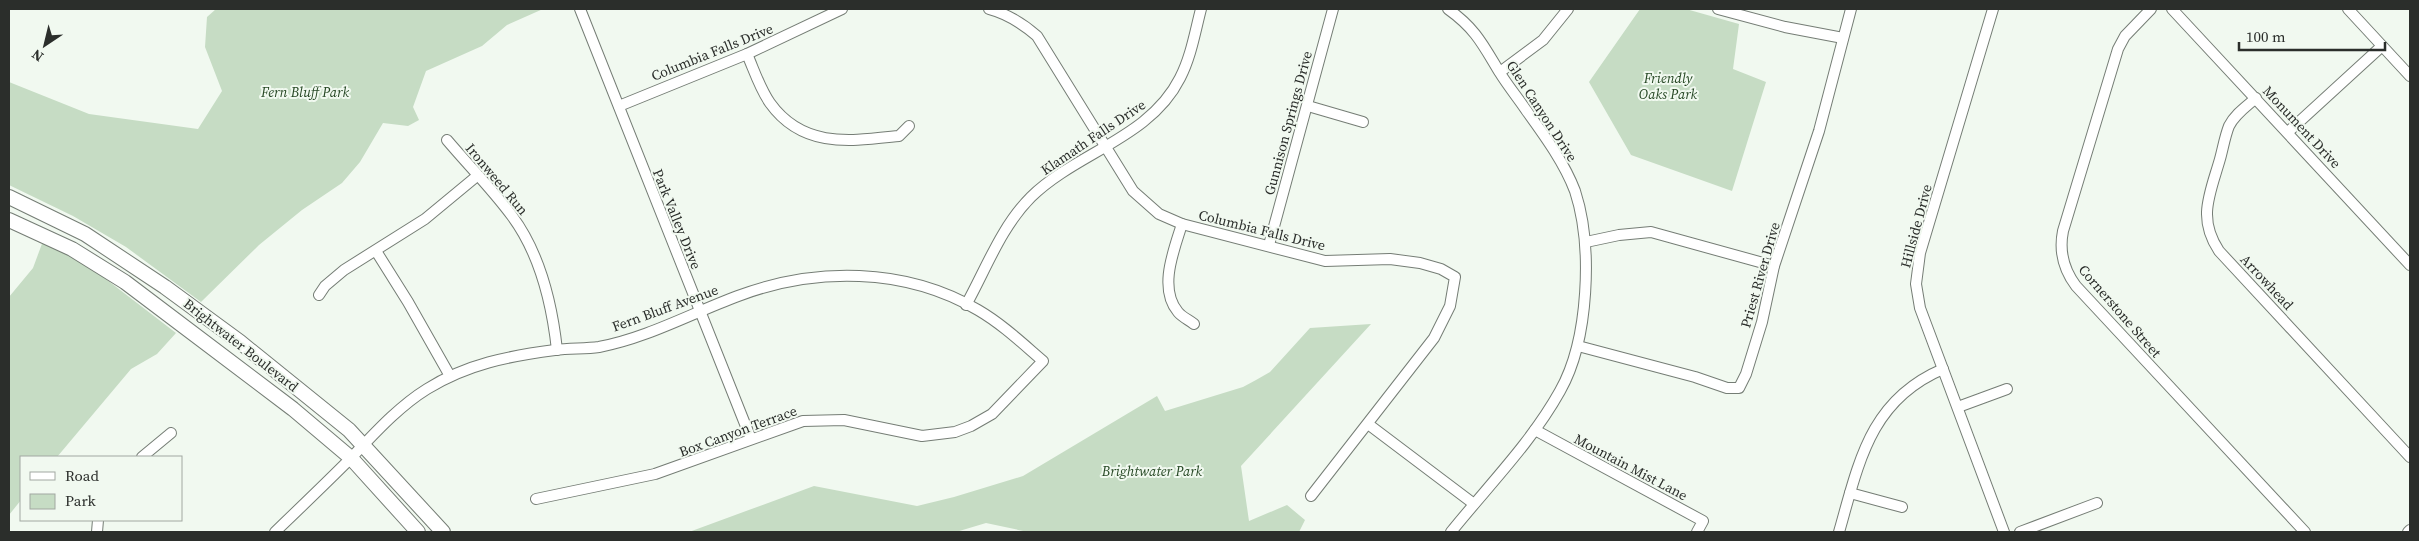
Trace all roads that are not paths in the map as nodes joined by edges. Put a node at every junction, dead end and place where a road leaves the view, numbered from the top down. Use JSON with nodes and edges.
{"nodes":[{"id":1,"x":580,"y":9,"type":"edge"},
{"id":2,"x":842,"y":9,"type":"edge"},
{"id":3,"x":989,"y":9,"type":"edge"},
{"id":4,"x":1201,"y":9,"type":"edge"},
{"id":5,"x":1333,"y":9,"type":"edge"},
{"id":6,"x":1448,"y":9,"type":"edge"},
{"id":7,"x":1568,"y":9,"type":"edge"},
{"id":8,"x":1718,"y":9,"type":"edge"},
{"id":9,"x":1851,"y":9,"type":"edge"},
{"id":10,"x":1993,"y":9,"type":"edge"},
{"id":11,"x":2152,"y":9,"type":"edge"},
{"id":12,"x":2172,"y":9,"type":"edge"},
{"id":13,"x":2348,"y":9,"type":"edge"},
{"id":14,"x":1843,"y":38,"type":"junction"},
{"id":15,"x":2382,"y":46,"type":"junction"},
{"id":16,"x":747,"y":54,"type":"junction"},
{"id":17,"x":1500,"y":72,"type":"junction"},
{"id":18,"x":2410,"y":76,"type":"edge"},
{"id":19,"x":2256,"y":98,"type":"junction"},
{"id":20,"x":619,"y":106,"type":"junction"},
{"id":21,"x":1308,"y":106,"type":"junction"},
{"id":22,"x":1363,"y":122,"type":"dead end"},
{"id":23,"x":908,"y":126,"type":"dead end"},
{"id":24,"x":2288,"y":132,"type":"junction"},
{"id":25,"x":447,"y":140,"type":"dead end"},
{"id":26,"x":1105,"y":146,"type":"junction"},
{"id":27,"x":477,"y":176,"type":"junction"},
{"id":28,"x":9,"y":196,"type":"edge"},
{"id":29,"x":9,"y":220,"type":"edge"},
{"id":30,"x":1182,"y":224,"type":"junction"},
{"id":31,"x":1586,"y":242,"type":"junction"},
{"id":32,"x":1270,"y":245,"type":"junction"},
{"id":33,"x":376,"y":251,"type":"junction"},
{"id":34,"x":2410,"y":265,"type":"edge"},
{"id":35,"x":1774,"y":266,"type":"junction"},
{"id":36,"x":319,"y":295,"type":"dead end"},
{"id":37,"x":966,"y":304,"type":"junction"},
{"id":38,"x":699,"y":312,"type":"junction"},
{"id":39,"x":1194,"y":324,"type":"dead end"},
{"id":40,"x":1578,"y":346,"type":"junction"},
{"id":41,"x":557,"y":350,"type":"junction"},
{"id":42,"x":1043,"y":361,"type":"joint"},
{"id":43,"x":1943,"y":369,"type":"junction"},
{"id":44,"x":450,"y":376,"type":"junction"},
{"id":45,"x":2007,"y":389,"type":"dead end"},
{"id":46,"x":1958,"y":407,"type":"junction"},
{"id":47,"x":1368,"y":424,"type":"junction"},
{"id":48,"x":1535,"y":430,"type":"junction"},
{"id":49,"x":172,"y":433,"type":"dead end"},
{"id":50,"x":751,"y":439,"type":"junction"},
{"id":51,"x":362,"y":445,"type":"junction"},
{"id":52,"x":143,"y":456,"type":"edge"},
{"id":53,"x":2410,"y":457,"type":"edge"},
{"id":54,"x":351,"y":458,"type":"junction"},
{"id":55,"x":1850,"y":493,"type":"junction"},
{"id":56,"x":1312,"y":496,"type":"dead end"},
{"id":57,"x":536,"y":499,"type":"dead end"},
{"id":58,"x":2097,"y":503,"type":"dead end"},
{"id":59,"x":1474,"y":504,"type":"junction"},
{"id":60,"x":1902,"y":507,"type":"dead end"},
{"id":61,"x":275,"y":532,"type":"edge"},
{"id":62,"x":418,"y":532,"type":"edge"},
{"id":63,"x":443,"y":532,"type":"edge"},
{"id":64,"x":1451,"y":532,"type":"edge"},
{"id":65,"x":1697,"y":532,"type":"edge"},
{"id":66,"x":1839,"y":532,"type":"edge"},
{"id":67,"x":2004,"y":532,"type":"edge"},
{"id":68,"x":2020,"y":532,"type":"edge"},
{"id":69,"x":2305,"y":532,"type":"edge"}],
"edges":[{"from":1,"to":20,"type":"street","name":"Park Valley Drive"},
{"from":2,"to":16,"type":"street","name":"Columbia Falls Drive"},
{"from":3,"to":26,"type":"street","name":"Columbia Falls Drive"},
{"from":4,"to":26,"type":"street","name":"Klamath Falls Drive"},
{"from":5,"to":21,"type":"street","name":"Gunnison Springs Drive"},
{"from":6,"to":17,"type":"street","name":"Glen Canyon Drive"},
{"from":7,"to":17,"type":"street"},
{"from":8,"to":14,"type":"street"},
{"from":9,"to":14,"type":"street","name":"Priest River Drive"},
{"from":10,"to":43,"type":"street","name":"Hillside Drive"},
{"from":11,"to":69,"type":"street","name":"Cornerstone Street"},
{"from":12,"to":19,"type":"street","name":"Monument Drive"},
{"from":13,"to":15,"type":"street"},
{"from":14,"to":35,"type":"street","name":"Priest River Drive"},
{"from":15,"to":18,"type":"street"},
{"from":15,"to":24,"type":"street"},
{"from":16,"to":20,"type":"street","name":"Columbia Falls Drive"},
{"from":16,"to":23,"type":"street"},
{"from":17,"to":31,"type":"street","name":"Glen Canyon Drive"},
{"from":19,"to":24,"type":"street","name":"Monument Drive"},
{"from":19,"to":53,"type":"street","name":"Arrowhead"},
{"from":20,"to":38,"type":"street","name":"Park Valley Drive"},
{"from":21,"to":22,"type":"street"},
{"from":21,"to":32,"type":"street","name":"Gunnison Springs Drive"},
{"from":24,"to":34,"type":"street","name":"Monument Drive"},
{"from":25,"to":27,"type":"street","name":"Ironweed Run"},
{"from":26,"to":30,"type":"street","name":"Columbia Falls Drive"},
{"from":26,"to":37,"type":"street","name":"Klamath Falls Drive"},
{"from":27,"to":33,"type":"street"},
{"from":27,"to":41,"type":"street","name":"Ironweed Run"},
{"from":28,"to":51,"type":"street","name":"Brightwater Boulevard"},
{"from":29,"to":54,"type":"street","name":"Brightwater Boulevard"},
{"from":30,"to":32,"type":"street","name":"Columbia Falls Drive"},
{"from":30,"to":39,"type":"street"},
{"from":31,"to":35,"type":"street"},
{"from":31,"to":40,"type":"street","name":"Glen Canyon Drive"},
{"from":32,"to":47,"type":"street","name":"Columbia Falls Drive"},
{"from":33,"to":36,"type":"street"},
{"from":33,"to":44,"type":"street"},
{"from":35,"to":40,"type":"street","name":"Priest River Drive"},
{"from":37,"to":38,"type":"street","name":"Fern Bluff Avenue"},
{"from":37,"to":42,"type":"street","name":"Fern Bluff Avenue"},
{"from":38,"to":41,"type":"street","name":"Fern Bluff Avenue"},
{"from":38,"to":50,"type":"street","name":"Park Valley Drive"},
{"from":40,"to":48,"type":"street","name":"Glen Canyon Drive"},
{"from":41,"to":44,"type":"street","name":"Fern Bluff Avenue"},
{"from":42,"to":50,"type":"street","name":"Box Canyon Terrace"},
{"from":43,"to":46,"type":"street","name":"Hillside Drive"},
{"from":43,"to":55,"type":"street"},
{"from":44,"to":51,"type":"street","name":"Fern Bluff Avenue"},
{"from":45,"to":46,"type":"street"},
{"from":46,"to":67,"type":"street","name":"Hillside Drive"},
{"from":47,"to":56,"type":"street","name":"Columbia Falls Drive"},
{"from":47,"to":59,"type":"street"},
{"from":48,"to":59,"type":"street","name":"Glen Canyon Drive"},
{"from":48,"to":65,"type":"street","name":"Mountain Mist Lane"},
{"from":49,"to":52,"type":"street"},
{"from":50,"to":57,"type":"street","name":"Box Canyon Terrace"},
{"from":51,"to":54,"type":"street","name":"Fern Bluff Avenue"},
{"from":51,"to":63,"type":"street","name":"Brightwater Boulevard"},
{"from":54,"to":61,"type":"street","name":"Fern Bluff Avenue"},
{"from":54,"to":62,"type":"street","name":"Brightwater Boulevard"},
{"from":55,"to":60,"type":"street"},
{"from":55,"to":66,"type":"street"},
{"from":58,"to":68,"type":"street"},
{"from":59,"to":64,"type":"street","name":"Glen Canyon Drive"}]}
